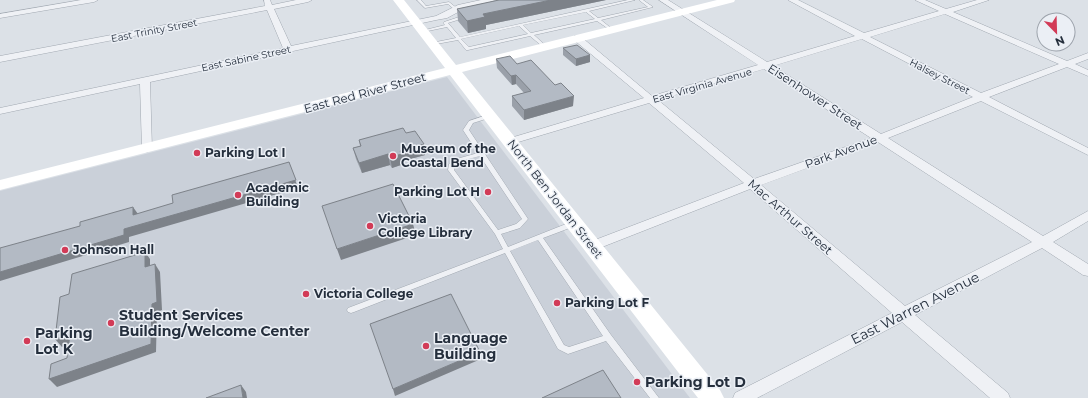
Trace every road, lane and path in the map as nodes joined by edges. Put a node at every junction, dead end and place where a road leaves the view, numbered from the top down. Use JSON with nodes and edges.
{"nodes":[{"id":1,"x":94,"y":0,"type":"edge"},
{"id":2,"x":308,"y":0,"type":"edge"},
{"id":3,"x":398,"y":0,"type":"edge"},
{"id":4,"x":419,"y":0,"type":"edge"},
{"id":5,"x":634,"y":0,"type":"edge"},
{"id":6,"x":641,"y":0,"type":"edge"},
{"id":7,"x":663,"y":0,"type":"edge"},
{"id":8,"x":730,"y":0,"type":"edge"},
{"id":9,"x":792,"y":0,"type":"edge"},
{"id":10,"x":919,"y":0,"type":"edge"},
{"id":11,"x":984,"y":0,"type":"edge"},
{"id":12,"x":448,"y":1,"type":"edge"},
{"id":13,"x":490,"y":2,"type":"edge"},
{"id":14,"x":268,"y":4,"type":"edge"},
{"id":15,"x":456,"y":9,"type":"junction"},
{"id":16,"x":586,"y":10,"type":"junction"},
{"id":17,"x":682,"y":12,"type":"junction"},
{"id":18,"x":947,"y":12,"type":"junction"},
{"id":19,"x":469,"y":15,"type":"edge"},
{"id":20,"x":0,"y":16,"type":"edge"},
{"id":21,"x":597,"y":19,"type":"junction"},
{"id":22,"x":520,"y":25,"type":"junction"},
{"id":23,"x":448,"y":26,"type":"junction"},
{"id":24,"x":419,"y":27,"type":"junction"},
{"id":25,"x":610,"y":29,"type":"junction"},
{"id":26,"x":530,"y":35,"type":"junction"},
{"id":27,"x":862,"y":36,"type":"junction"},
{"id":28,"x":460,"y":38,"type":"junction"},
{"id":29,"x":577,"y":38,"type":"junction"},
{"id":30,"x":433,"y":44,"type":"junction"},
{"id":31,"x":543,"y":46,"type":"junction"},
{"id":32,"x":288,"y":49,"type":"junction"},
{"id":33,"x":1088,"y":56,"type":"edge"},
{"id":34,"x":0,"y":59,"type":"edge"},
{"id":35,"x":1068,"y":64,"type":"junction"},
{"id":36,"x":766,"y":66,"type":"junction"},
{"id":37,"x":454,"y":70,"type":"junction"},
{"id":38,"x":1088,"y":73,"type":"edge"},
{"id":39,"x":145,"y":80,"type":"junction"},
{"id":40,"x":981,"y":97,"type":"junction"},
{"id":41,"x":650,"y":100,"type":"junction"},
{"id":42,"x":0,"y":111,"type":"edge"},
{"id":43,"x":490,"y":116,"type":"junction"},
{"id":44,"x":880,"y":138,"type":"junction"},
{"id":45,"x":511,"y":142,"type":"junction"},
{"id":46,"x":148,"y":149,"type":"junction"},
{"id":47,"x":1088,"y":152,"type":"edge"},
{"id":48,"x":480,"y":154,"type":"junction"},
{"id":49,"x":752,"y":184,"type":"junction"},
{"id":50,"x":0,"y":186,"type":"edge"},
{"id":51,"x":1088,"y":215,"type":"edge"},
{"id":52,"x":574,"y":223,"type":"junction"},
{"id":53,"x":497,"y":233,"type":"junction"},
{"id":54,"x":539,"y":237,"type":"junction"},
{"id":55,"x":1043,"y":242,"type":"junction"},
{"id":56,"x":592,"y":246,"type":"junction"},
{"id":57,"x":505,"y":250,"type":"junction"},
{"id":58,"x":1088,"y":271,"type":"edge"},
{"id":59,"x":351,"y":310,"type":"dead end"},
{"id":60,"x":904,"y":314,"type":"junction"},
{"id":61,"x":608,"y":337,"type":"junction"},
{"id":62,"x":655,"y":398,"type":"edge"},
{"id":63,"x":712,"y":398,"type":"edge"},
{"id":64,"x":741,"y":398,"type":"edge"},
{"id":65,"x":1002,"y":398,"type":"edge"}],
"edges":[{"from":1,"to":20,"type":"street"},
{"from":2,"to":14,"type":"street","name":"East Trinity Street"},
{"from":3,"to":24,"type":"street","name":"North Ben Jordan Street"},
{"from":4,"to":12,"type":"lane"},
{"from":5,"to":16,"type":"lane"},
{"from":6,"to":21,"type":"lane"},
{"from":7,"to":17,"type":"street","name":"Eisenhower Street"},
{"from":8,"to":17,"type":"street","name":"East Red River Street"},
{"from":9,"to":27,"type":"street","name":"Halsey Street"},
{"from":10,"to":18,"type":"street"},
{"from":11,"to":18,"type":"street","name":"East Virginia Avenue"},
{"from":12,"to":15,"type":"lane"},
{"from":13,"to":15,"type":"street","name":"East Sabine Street"},
{"from":14,"to":32,"type":"street"},
{"from":14,"to":34,"type":"street","name":"East Trinity Street"},
{"from":15,"to":24,"type":"street","name":"East Sabine Street"},
{"from":16,"to":21,"type":"lane"},
{"from":16,"to":22,"type":"lane"},
{"from":17,"to":25,"type":"street","name":"East Red River Street"},
{"from":17,"to":36,"type":"street","name":"Eisenhower Street"},
{"from":18,"to":27,"type":"street","name":"East Virginia Avenue"},
{"from":18,"to":35,"type":"street"},
{"from":19,"to":23,"type":"lane"},
{"from":21,"to":25,"type":"lane"},
{"from":21,"to":26,"type":"lane"},
{"from":22,"to":26,"type":"lane"},
{"from":22,"to":28,"type":"lane"},
{"from":23,"to":24,"type":"lane"},
{"from":23,"to":28,"type":"lane"},
{"from":24,"to":30,"type":"street","name":"North Ben Jordan Street"},
{"from":24,"to":32,"type":"street","name":"East Sabine Street"},
{"from":25,"to":29,"type":"street","name":"East Red River Street"},
{"from":26,"to":28,"type":"lane"},
{"from":26,"to":31,"type":"lane"},
{"from":27,"to":36,"type":"street","name":"East Virginia Avenue"},
{"from":27,"to":40,"type":"street","name":"Halsey Street"},
{"from":28,"to":30,"type":"lane"},
{"from":29,"to":31,"type":"street","name":"East Red River Street"},
{"from":29,"to":41,"type":"street","name":"Mac Arthur Street"},
{"from":30,"to":37,"type":"street","name":"North Ben Jordan Street"},
{"from":31,"to":37,"type":"street","name":"East Red River Street"},
{"from":32,"to":39,"type":"street","name":"East Sabine Street"},
{"from":33,"to":35,"type":"street","name":"Park Avenue"},
{"from":35,"to":38,"type":"street"},
{"from":35,"to":40,"type":"street","name":"Park Avenue"},
{"from":36,"to":41,"type":"street","name":"East Virginia Avenue"},
{"from":36,"to":44,"type":"street","name":"Eisenhower Street"},
{"from":37,"to":43,"type":"street","name":"North Ben Jordan Street"},
{"from":37,"to":46,"type":"street","name":"East Red River Street"},
{"from":39,"to":42,"type":"street","name":"East Sabine Street"},
{"from":39,"to":46,"type":"street"},
{"from":40,"to":44,"type":"street","name":"Park Avenue"},
{"from":40,"to":47,"type":"street","name":"Halsey Street"},
{"from":41,"to":45,"type":"street","name":"East Virginia Avenue"},
{"from":41,"to":49,"type":"street","name":"Mac Arthur Street"},
{"from":43,"to":45,"type":"street","name":"North Ben Jordan Street"},
{"from":43,"to":48,"type":"lane"},
{"from":44,"to":49,"type":"street","name":"Park Avenue"},
{"from":44,"to":55,"type":"street","name":"Eisenhower Street"},
{"from":45,"to":52,"type":"street","name":"North Ben Jordan Street"},
{"from":46,"to":50,"type":"street","name":"East Red River Street"},
{"from":48,"to":53,"type":"lane"},
{"from":48,"to":53,"type":"lane"},
{"from":49,"to":56,"type":"street","name":"Park Avenue"},
{"from":49,"to":60,"type":"street","name":"Mac Arthur Street"},
{"from":51,"to":55,"type":"street","name":"East Warren Avenue"},
{"from":52,"to":54,"type":"lane"},
{"from":52,"to":56,"type":"street","name":"North Ben Jordan Street"},
{"from":53,"to":57,"type":"lane"},
{"from":54,"to":57,"type":"lane"},
{"from":54,"to":61,"type":"lane"},
{"from":55,"to":58,"type":"street","name":"Eisenhower Street"},
{"from":55,"to":60,"type":"street","name":"East Warren Avenue"},
{"from":56,"to":63,"type":"street","name":"North Ben Jordan Street"},
{"from":57,"to":59,"type":"lane"},
{"from":57,"to":61,"type":"lane"},
{"from":60,"to":64,"type":"street","name":"East Warren Avenue"},
{"from":60,"to":65,"type":"street","name":"Mac Arthur Street"},
{"from":61,"to":62,"type":"lane"}]}
